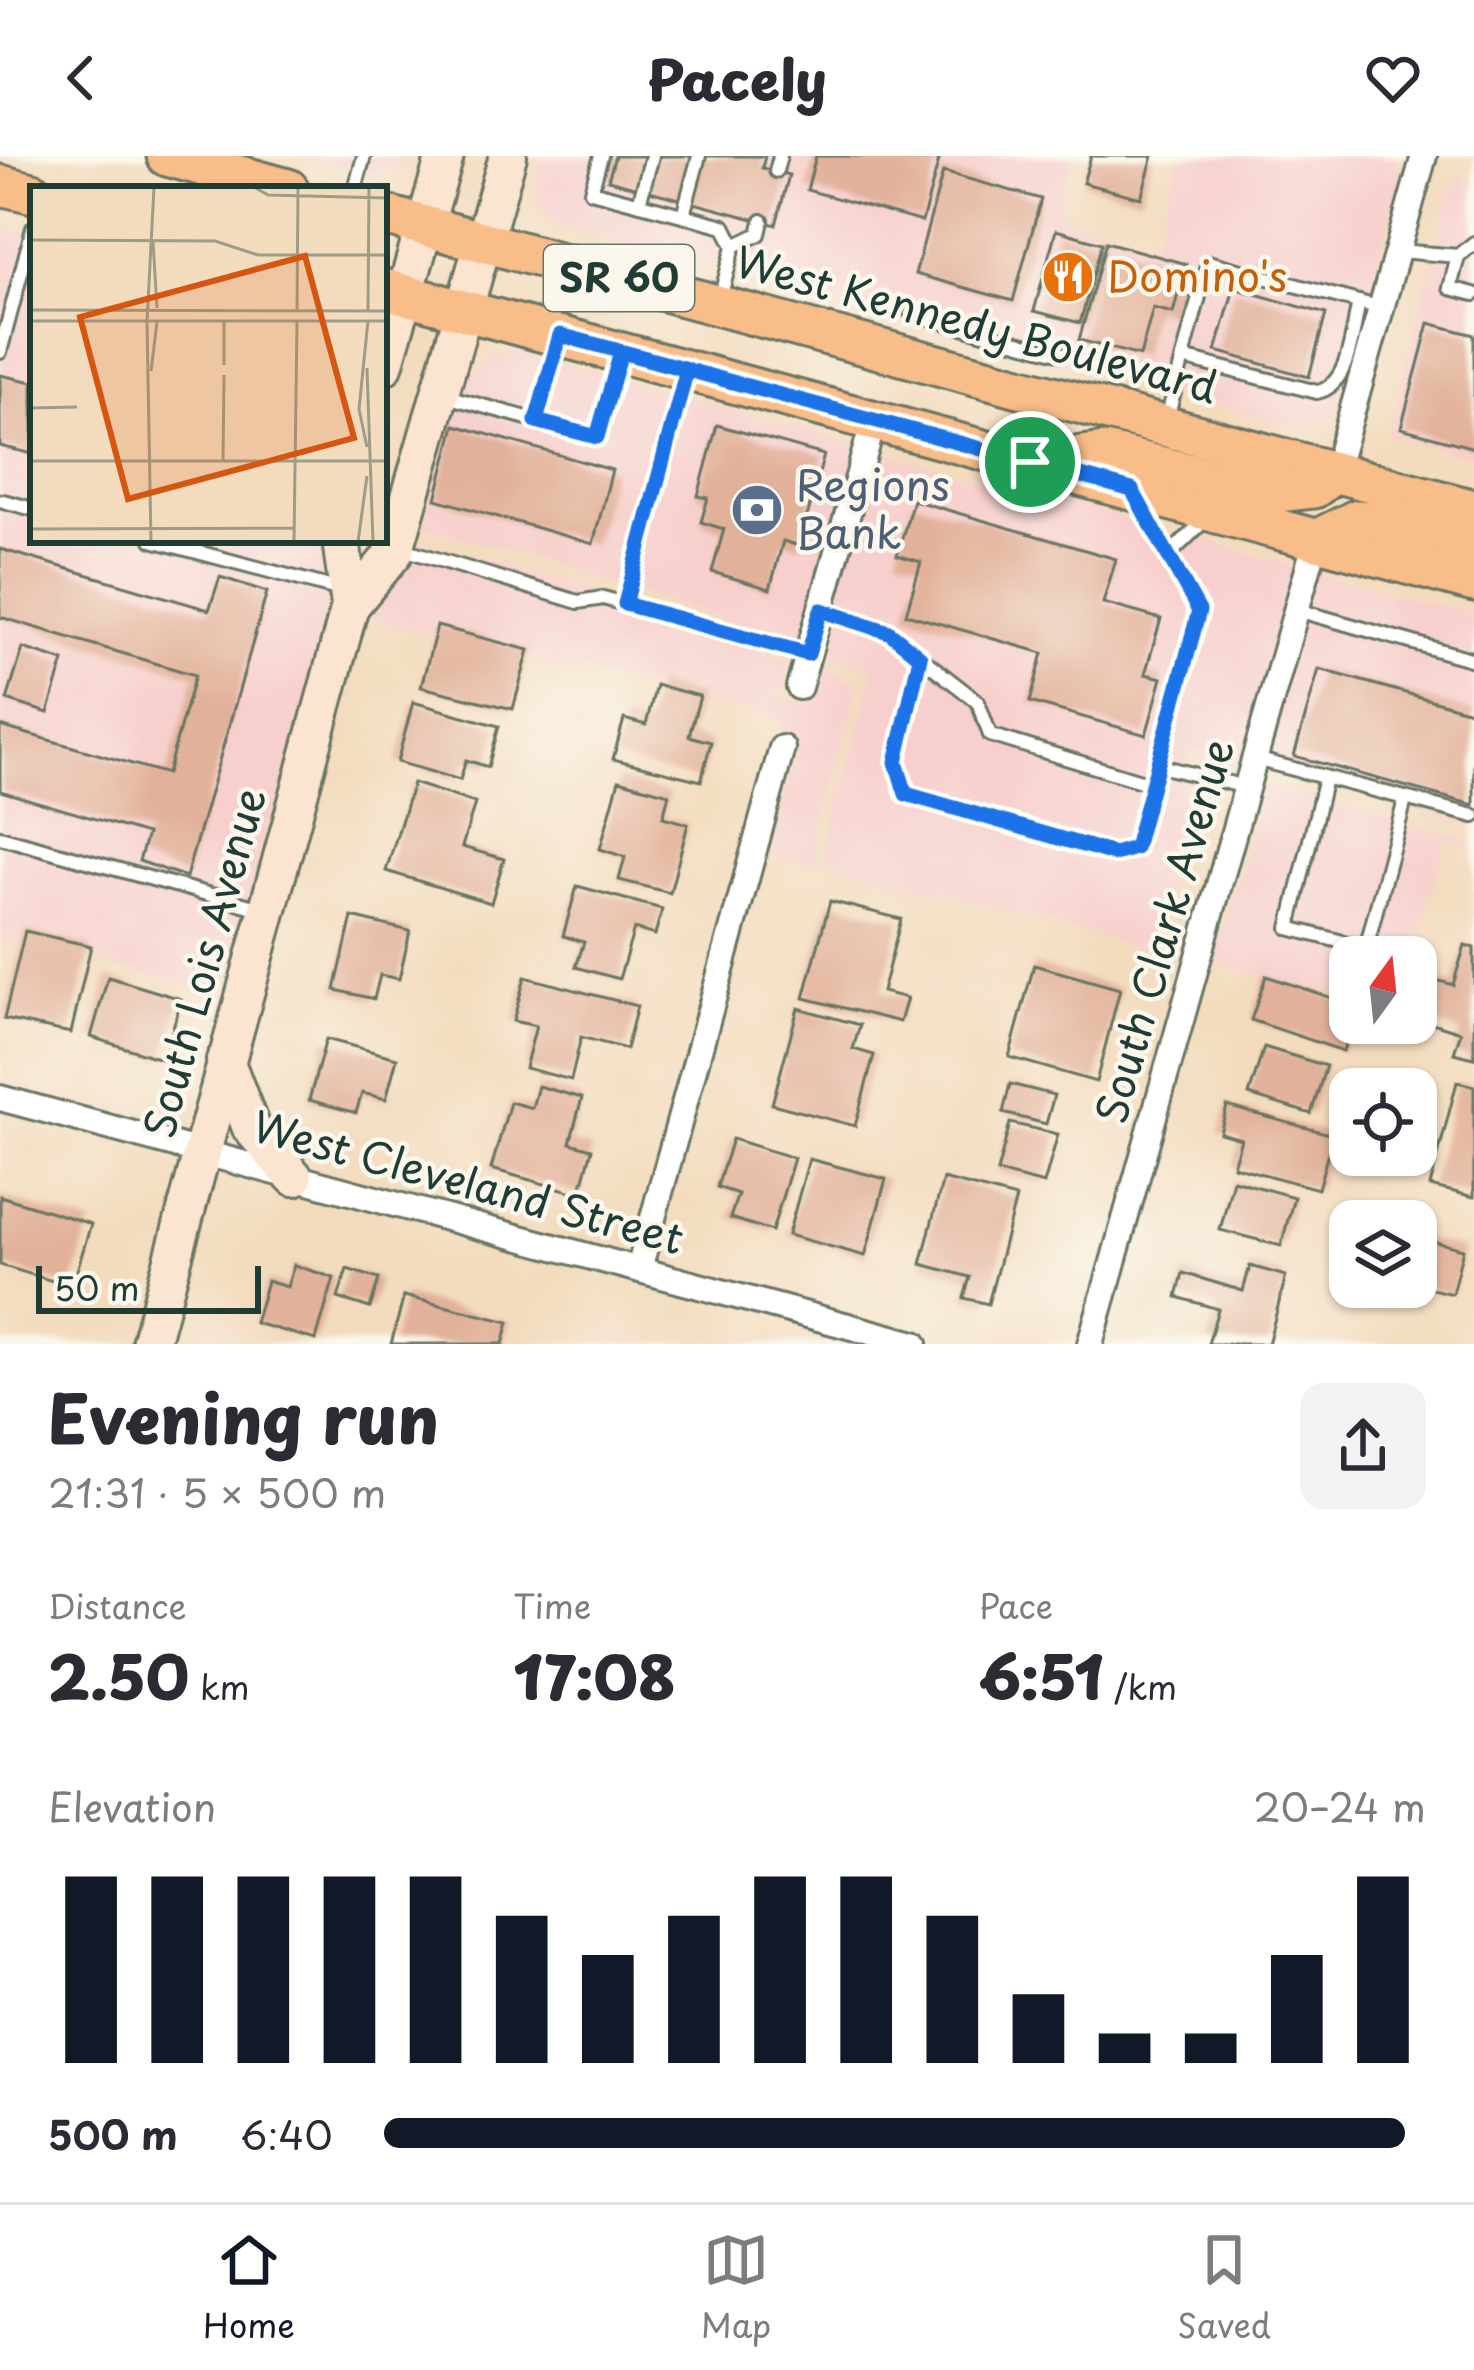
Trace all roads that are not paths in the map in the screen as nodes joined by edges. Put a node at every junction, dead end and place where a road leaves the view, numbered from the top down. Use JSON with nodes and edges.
{"nodes":[{"id":1,"x":167,"y":156,"type":"edge"},
{"id":2,"x":364,"y":156,"type":"edge"},
{"id":3,"x":445,"y":156,"type":"edge"},
{"id":4,"x":508,"y":156,"type":"edge"},
{"id":5,"x":601,"y":156,"type":"edge"},
{"id":6,"x":652,"y":156,"type":"edge"},
{"id":7,"x":699,"y":156,"type":"edge"},
{"id":8,"x":780,"y":156,"type":"edge"},
{"id":9,"x":1424,"y":156,"type":"edge"},
{"id":10,"x":238,"y":165,"type":"edge"},
{"id":11,"x":776,"y":171,"type":"dead end"},
{"id":12,"x":0,"y":184,"type":"edge"},
{"id":13,"x":282,"y":186,"type":"edge"},
{"id":14,"x":356,"y":186,"type":"edge"},
{"id":15,"x":30,"y":193,"type":"edge"},
{"id":16,"x":639,"y":203,"type":"junction"},
{"id":17,"x":683,"y":215,"type":"junction"},
{"id":18,"x":387,"y":216,"type":"edge"},
{"id":19,"x":762,"y":221,"type":"dead end"},
{"id":20,"x":426,"y":226,"type":"junction"},
{"id":21,"x":30,"y":239,"type":"edge"},
{"id":22,"x":485,"y":242,"type":"junction"},
{"id":23,"x":1474,"y":243,"type":"edge"},
{"id":24,"x":734,"y":246,"type":"junction"},
{"id":25,"x":1399,"y":251,"type":"junction"},
{"id":26,"x":1458,"y":256,"type":"junction"},
{"id":27,"x":394,"y":292,"type":"edge"},
{"id":28,"x":1474,"y":294,"type":"edge"},
{"id":29,"x":718,"y":305,"type":"junction"},
{"id":30,"x":1370,"y":305,"type":"junction"},
{"id":31,"x":464,"y":309,"type":"junction"},
{"id":32,"x":911,"y":314,"type":"dead end"},
{"id":33,"x":560,"y":335,"type":"junction"},
{"id":34,"x":936,"y":341,"type":"junction"},
{"id":35,"x":387,"y":344,"type":"edge"},
{"id":36,"x":0,"y":352,"type":"edge"},
{"id":37,"x":621,"y":352,"type":"junction"},
{"id":38,"x":1062,"y":354,"type":"dead end"},
{"id":39,"x":1183,"y":358,"type":"junction"},
{"id":40,"x":1006,"y":360,"type":"junction"},
{"id":41,"x":687,"y":369,"type":"junction"},
{"id":42,"x":440,"y":394,"type":"junction"},
{"id":43,"x":874,"y":420,"type":"junction"},
{"id":44,"x":536,"y":421,"type":"junction"},
{"id":45,"x":1165,"y":426,"type":"junction"},
{"id":46,"x":1030,"y":462,"type":"junction"},
{"id":47,"x":1335,"y":472,"type":"junction"},
{"id":48,"x":1132,"y":490,"type":"junction"},
{"id":49,"x":3,"y":501,"type":"dead end"},
{"id":50,"x":30,"y":508,"type":"edge"},
{"id":51,"x":1474,"y":510,"type":"edge"},
{"id":52,"x":1213,"y":512,"type":"junction"},
{"id":53,"x":1316,"y":540,"type":"junction"},
{"id":54,"x":162,"y":543,"type":"edge"},
{"id":55,"x":341,"y":543,"type":"edge"},
{"id":56,"x":1474,"y":543,"type":"edge"},
{"id":57,"x":396,"y":546,"type":"junction"},
{"id":58,"x":1170,"y":554,"type":"junction"},
{"id":59,"x":1474,"y":582,"type":"edge"},
{"id":60,"x":349,"y":599,"type":"junction"},
{"id":61,"x":625,"y":604,"type":"junction"},
{"id":62,"x":821,"y":610,"type":"junction"},
{"id":63,"x":1296,"y":610,"type":"junction"},
{"id":64,"x":808,"y":654,"type":"junction"},
{"id":65,"x":920,"y":657,"type":"junction"},
{"id":66,"x":1474,"y":660,"type":"edge"},
{"id":67,"x":800,"y":687,"type":"dead end"},
{"id":68,"x":782,"y":748,"type":"dead end"},
{"id":69,"x":1254,"y":759,"type":"junction"},
{"id":70,"x":1160,"y":766,"type":"junction"},
{"id":71,"x":1325,"y":778,"type":"junction"},
{"id":72,"x":1154,"y":785,"type":"junction"},
{"id":73,"x":1246,"y":787,"type":"junction"},
{"id":74,"x":1405,"y":800,"type":"junction"},
{"id":75,"x":1474,"y":817,"type":"edge"},
{"id":76,"x":0,"y":837,"type":"edge"},
{"id":77,"x":266,"y":910,"type":"junction"},
{"id":78,"x":225,"y":1060,"type":"junction"},
{"id":79,"x":0,"y":1098,"type":"edge"},
{"id":80,"x":200,"y":1152,"type":"junction"},
{"id":81,"x":294,"y":1177,"type":"junction"},
{"id":82,"x":639,"y":1269,"type":"junction"},
{"id":83,"x":150,"y":1344,"type":"edge"},
{"id":84,"x":915,"y":1344,"type":"edge"},
{"id":85,"x":1090,"y":1344,"type":"edge"}],
"edges":[{"from":1,"to":10,"type":"main road"},
{"from":2,"to":14,"type":"lane"},
{"from":3,"to":20,"type":"street"},
{"from":4,"to":22,"type":"street","name":"South Lois Avenue"},
{"from":5,"to":16,"type":"lane"},
{"from":6,"to":16,"type":"lane"},
{"from":7,"to":17,"type":"lane"},
{"from":8,"to":11,"type":"lane"},
{"from":9,"to":25,"type":"street"},
{"from":10,"to":13,"type":"main road"},
{"from":12,"to":15,"type":"main road"},
{"from":16,"to":17,"type":"lane"},
{"from":17,"to":24,"type":"lane"},
{"from":18,"to":20,"type":"main road","name":"West Kennedy Boulevard","number":"SR 60"},
{"from":19,"to":24,"type":"lane"},
{"from":20,"to":22,"type":"main road","name":"West Kennedy Boulevard","number":"SR 60"},
{"from":20,"to":27,"type":"street"},
{"from":21,"to":36,"type":"lane"},
{"from":22,"to":29,"type":"main road","name":"West Kennedy Boulevard","number":"SR 60"},
{"from":22,"to":31,"type":"street","name":"South Lois Avenue"},
{"from":23,"to":26,"type":"lane"},
{"from":24,"to":29,"type":"lane"},
{"from":25,"to":26,"type":"lane"},
{"from":25,"to":30,"type":"street"},
{"from":26,"to":28,"type":"lane"},
{"from":27,"to":31,"type":"main road","number":"SR 60"},
{"from":27,"to":35,"type":"street"},
{"from":29,"to":34,"type":"main road","name":"West Kennedy Boulevard","number":"SR 60"},
{"from":30,"to":39,"type":"lane"},
{"from":30,"to":39,"type":"lane"},
{"from":30,"to":47,"type":"street"},
{"from":31,"to":33,"type":"main road","number":"SR 60"},
{"from":31,"to":42,"type":"street","name":"South Lois Avenue"},
{"from":32,"to":34,"type":"lane"},
{"from":33,"to":37,"type":"main road","number":"SR 60"},
{"from":33,"to":44,"type":"lane"},
{"from":34,"to":40,"type":"main road","name":"West Kennedy Boulevard","number":"SR 60"},
{"from":37,"to":41,"type":"main road","number":"SR 60"},
{"from":37,"to":44,"type":"lane"},
{"from":38,"to":40,"type":"lane"},
{"from":39,"to":45,"type":"lane"},
{"from":40,"to":45,"type":"main road","name":"West Kennedy Boulevard","number":"SR 60"},
{"from":41,"to":43,"type":"main road","number":"SR 60"},
{"from":41,"to":61,"type":"lane"},
{"from":42,"to":44,"type":"lane"},
{"from":42,"to":57,"type":"street","name":"South Lois Avenue"},
{"from":43,"to":46,"type":"main road","number":"SR 60"},
{"from":43,"to":62,"type":"street"},
{"from":45,"to":47,"type":"main road","name":"West Kennedy Boulevard","number":"SR 60"},
{"from":46,"to":47,"type":"main road"},
{"from":46,"to":48,"type":"main road","number":"SR 60"},
{"from":47,"to":51,"type":"main road","name":"West Kennedy Boulevard","number":"SR 60"},
{"from":48,"to":52,"type":"main road","number":"SR 60"},
{"from":48,"to":58,"type":"lane"},
{"from":49,"to":50,"type":"lane"},
{"from":52,"to":53,"type":"main road","number":"SR 60"},
{"from":52,"to":58,"type":"lane"},
{"from":53,"to":56,"type":"main road"},
{"from":53,"to":59,"type":"main road","number":"SR 60"},
{"from":53,"to":63,"type":"street","name":"South Clark Avenue"},
{"from":54,"to":60,"type":"lane"},
{"from":55,"to":60,"type":"street","name":"South Lois Avenue"},
{"from":57,"to":60,"type":"street","name":"South Lois Avenue"},
{"from":57,"to":61,"type":"lane"},
{"from":58,"to":70,"type":"lane"},
{"from":60,"to":77,"type":"street","name":"South Lois Avenue"},
{"from":61,"to":64,"type":"lane"},
{"from":62,"to":64,"type":"street"},
{"from":62,"to":65,"type":"lane"},
{"from":63,"to":66,"type":"lane"},
{"from":63,"to":69,"type":"street","name":"South Clark Avenue"},
{"from":64,"to":67,"type":"street"},
{"from":65,"to":72,"type":"lane"},
{"from":65,"to":72,"type":"lane"},
{"from":68,"to":82,"type":"street"},
{"from":69,"to":71,"type":"lane"},
{"from":69,"to":73,"type":"street","name":"South Clark Avenue"},
{"from":70,"to":72,"type":"lane"},
{"from":70,"to":73,"type":"lane"},
{"from":71,"to":74,"type":"lane"},
{"from":71,"to":74,"type":"lane"},
{"from":73,"to":85,"type":"street","name":"South Clark Avenue"},
{"from":74,"to":75,"type":"lane"},
{"from":76,"to":77,"type":"lane"},
{"from":77,"to":78,"type":"street","name":"South Lois Avenue"},
{"from":78,"to":80,"type":"street","name":"South Lois Avenue"},
{"from":78,"to":81,"type":"street"},
{"from":79,"to":80,"type":"street","name":"West Cleveland Street"},
{"from":80,"to":81,"type":"street","name":"West Cleveland Street"},
{"from":80,"to":83,"type":"street","name":"South Lois Avenue"},
{"from":81,"to":82,"type":"street","name":"West Cleveland Street"},
{"from":82,"to":84,"type":"street","name":"West Cleveland Street"}]}
